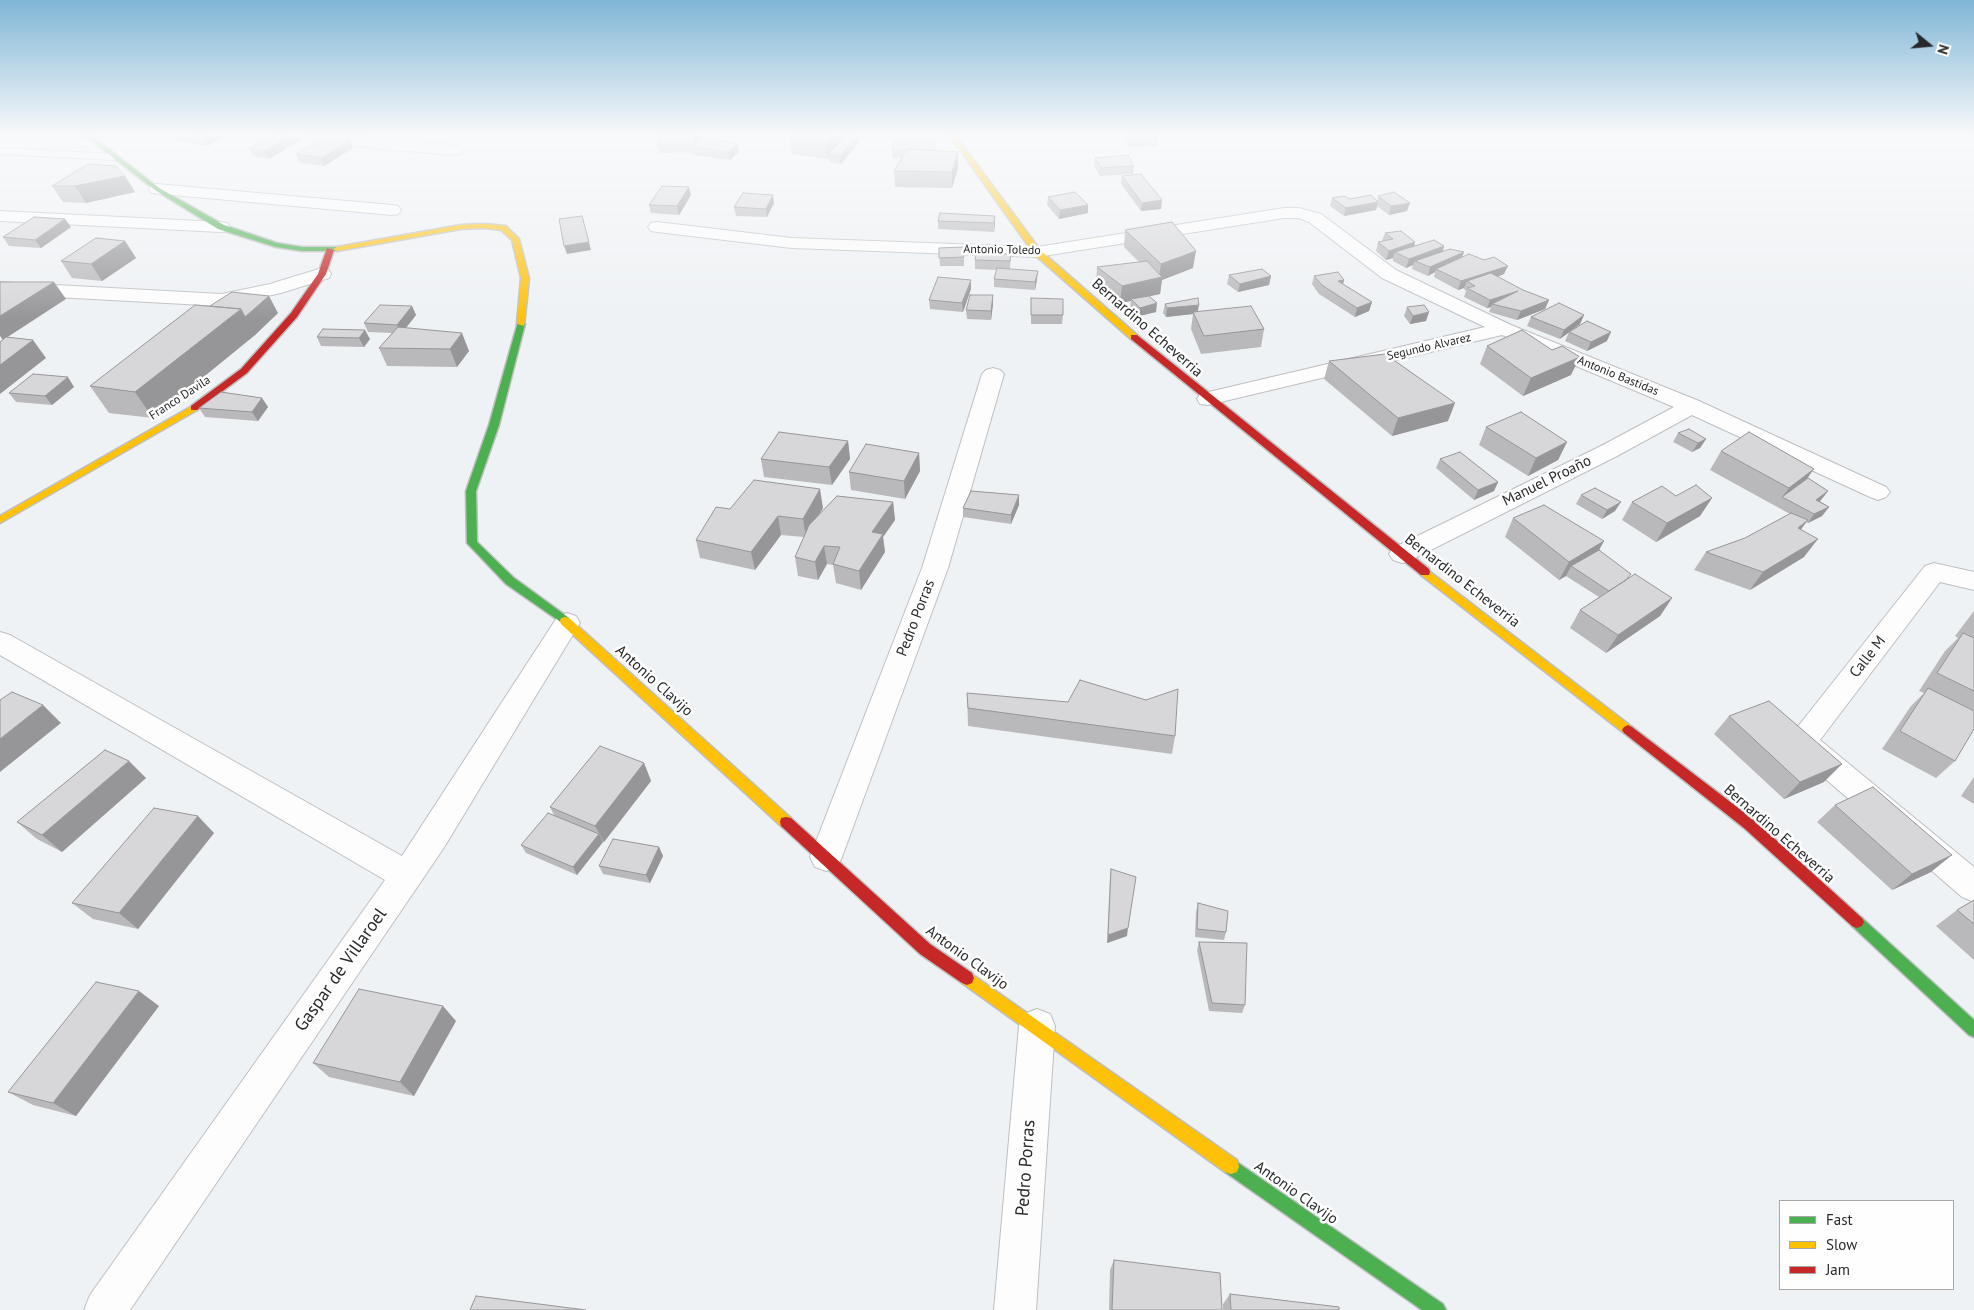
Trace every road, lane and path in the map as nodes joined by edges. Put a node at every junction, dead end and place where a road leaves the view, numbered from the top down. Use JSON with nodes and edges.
{"nodes":[{"id":1,"x":169,"y":197,"type":"edge"},
{"id":2,"x":241,"y":197,"type":"edge"},
{"id":3,"x":997,"y":197,"type":"edge"},
{"id":4,"x":392,"y":210,"type":"dead end"},
{"id":5,"x":1284,"y":213,"type":"joint"},
{"id":6,"x":0,"y":216,"type":"edge"},
{"id":7,"x":221,"y":227,"type":"junction"},
{"id":8,"x":657,"y":227,"type":"dead end"},
{"id":9,"x":330,"y":250,"type":"junction"},
{"id":10,"x":1037,"y":252,"type":"junction"},
{"id":11,"x":322,"y":274,"type":"junction"},
{"id":12,"x":0,"y":288,"type":"edge"},
{"id":13,"x":1504,"y":329,"type":"junction"},
{"id":14,"x":993,"y":374,"type":"dead end"},
{"id":15,"x":1208,"y":399,"type":"junction"},
{"id":16,"x":1691,"y":406,"type":"junction"},
{"id":17,"x":1878,"y":492,"type":"dead end"},
{"id":18,"x":0,"y":520,"type":"edge"},
{"id":19,"x":1402,"y":554,"type":"junction"},
{"id":20,"x":1974,"y":581,"type":"edge"},
{"id":21,"x":567,"y":623,"type":"junction"},
{"id":22,"x":0,"y":642,"type":"edge"},
{"id":23,"x":826,"y":857,"type":"junction"},
{"id":24,"x":406,"y":876,"type":"junction"},
{"id":25,"x":1974,"y":887,"type":"edge"},
{"id":26,"x":1036,"y":1026,"type":"junction"},
{"id":27,"x":1974,"y":1030,"type":"edge"},
{"id":28,"x":105,"y":1310,"type":"edge"},
{"id":29,"x":1015,"y":1310,"type":"edge"},
{"id":30,"x":1437,"y":1310,"type":"edge"}],
"edges":[{"from":1,"to":7,"type":"main road","name":"Antonio Clavijo"},
{"from":2,"to":4,"type":"street"},
{"from":3,"to":10,"type":"main road","name":"Bernardino Echeverria"},
{"from":5,"to":10,"type":"street","name":"Antonio Toledo"},
{"from":5,"to":13,"type":"street","name":"Antonio Bastidas"},
{"from":6,"to":7,"type":"street"},
{"from":7,"to":9,"type":"main road","name":"Antonio Clavijo"},
{"from":8,"to":10,"type":"street","name":"Antonio Toledo"},
{"from":9,"to":11,"type":"main road","name":"Franco Davila"},
{"from":9,"to":21,"type":"main road","name":"Antonio Clavijo"},
{"from":10,"to":15,"type":"main road","name":"Bernardino Echeverria"},
{"from":11,"to":12,"type":"street"},
{"from":11,"to":18,"type":"main road","name":"Franco Davila"},
{"from":13,"to":15,"type":"street","name":"Segundo Alvarez"},
{"from":13,"to":16,"type":"street","name":"Antonio Bastidas"},
{"from":14,"to":23,"type":"street","name":"Pedro Porras"},
{"from":15,"to":19,"type":"main road","name":"Bernardino Echeverria"},
{"from":16,"to":17,"type":"street","name":"Antonio Bastidas"},
{"from":16,"to":19,"type":"street","name":"Manuel Proaño"},
{"from":19,"to":27,"type":"main road","name":"Bernardino Echeverria"},
{"from":20,"to":25,"type":"street","name":"Calle M"},
{"from":21,"to":23,"type":"main road","name":"Antonio Clavijo"},
{"from":21,"to":24,"type":"street","name":"Gaspar de Villaroel"},
{"from":22,"to":24,"type":"street"},
{"from":23,"to":26,"type":"main road","name":"Antonio Clavijo"},
{"from":24,"to":28,"type":"street","name":"Gaspar de Villaroel"},
{"from":26,"to":29,"type":"street","name":"Pedro Porras"},
{"from":26,"to":30,"type":"main road","name":"Antonio Clavijo"}]}
